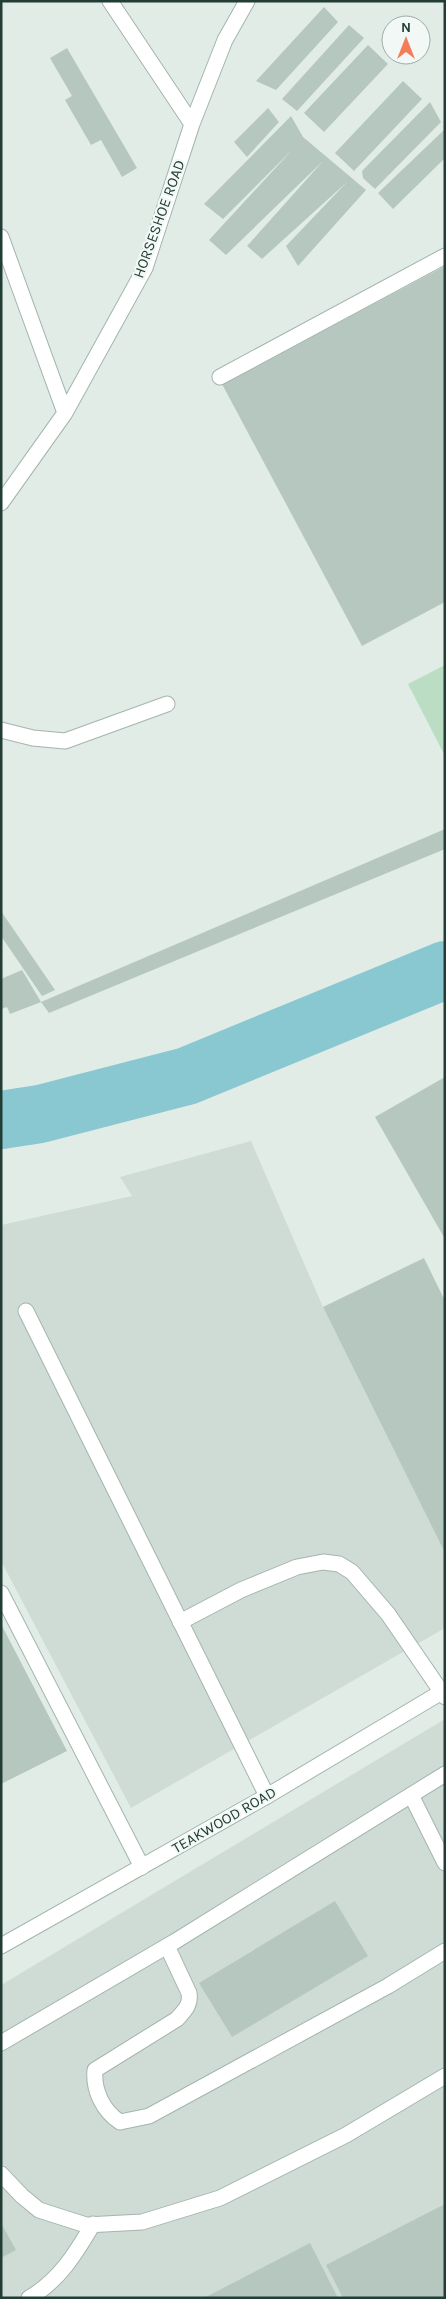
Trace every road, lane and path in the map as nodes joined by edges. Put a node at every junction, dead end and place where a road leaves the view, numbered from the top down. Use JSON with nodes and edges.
{"nodes":[{"id":1,"x":110,"y":1,"type":"edge"},
{"id":2,"x":246,"y":1,"type":"edge"},
{"id":3,"x":192,"y":124,"type":"junction"},
{"id":4,"x":1,"y":237,"type":"edge"},
{"id":5,"x":445,"y":256,"type":"edge"},
{"id":6,"x":220,"y":377,"type":"dead end"},
{"id":7,"x":65,"y":413,"type":"junction"},
{"id":8,"x":1,"y":503,"type":"edge"},
{"id":9,"x":167,"y":704,"type":"dead end"},
{"id":10,"x":1,"y":730,"type":"edge"},
{"id":11,"x":26,"y":1311,"type":"dead end"},
{"id":12,"x":1,"y":1593,"type":"edge"},
{"id":13,"x":180,"y":1622,"type":"junction"},
{"id":14,"x":444,"y":1693,"type":"edge"},
{"id":15,"x":445,"y":1774,"type":"edge"},
{"id":16,"x":411,"y":1795,"type":"junction"},
{"id":17,"x":267,"y":1796,"type":"junction"},
{"id":18,"x":445,"y":1863,"type":"edge"},
{"id":19,"x":142,"y":1867,"type":"junction"},
{"id":20,"x":1,"y":1946,"type":"edge"},
{"id":21,"x":167,"y":1946,"type":"junction"},
{"id":22,"x":445,"y":1951,"type":"edge"},
{"id":23,"x":1,"y":2043,"type":"edge"},
{"id":24,"x":445,"y":2076,"type":"edge"},
{"id":25,"x":1,"y":2174,"type":"edge"},
{"id":26,"x":93,"y":2224,"type":"junction"},
{"id":27,"x":29,"y":2298,"type":"edge"}],
"edges":[{"from":1,"to":3,"type":"street"},
{"from":2,"to":3,"type":"street","name":"HORSESHOE ROAD"},
{"from":3,"to":7,"type":"street","name":"HORSESHOE ROAD"},
{"from":4,"to":7,"type":"street"},
{"from":5,"to":6,"type":"street"},
{"from":7,"to":8,"type":"street","name":"HORSESHOE ROAD"},
{"from":9,"to":10,"type":"street"},
{"from":11,"to":13,"type":"street"},
{"from":12,"to":19,"type":"street"},
{"from":13,"to":14,"type":"street"},
{"from":13,"to":17,"type":"street"},
{"from":14,"to":17,"type":"street","name":"TEAKWOOD ROAD"},
{"from":15,"to":16,"type":"street"},
{"from":16,"to":18,"type":"street"},
{"from":16,"to":21,"type":"street"},
{"from":17,"to":19,"type":"street","name":"TEAKWOOD ROAD"},
{"from":19,"to":20,"type":"street","name":"TEAKWOOD ROAD"},
{"from":21,"to":22,"type":"street"},
{"from":21,"to":23,"type":"street"},
{"from":24,"to":26,"type":"street"},
{"from":25,"to":26,"type":"street"},
{"from":26,"to":27,"type":"street"}]}
